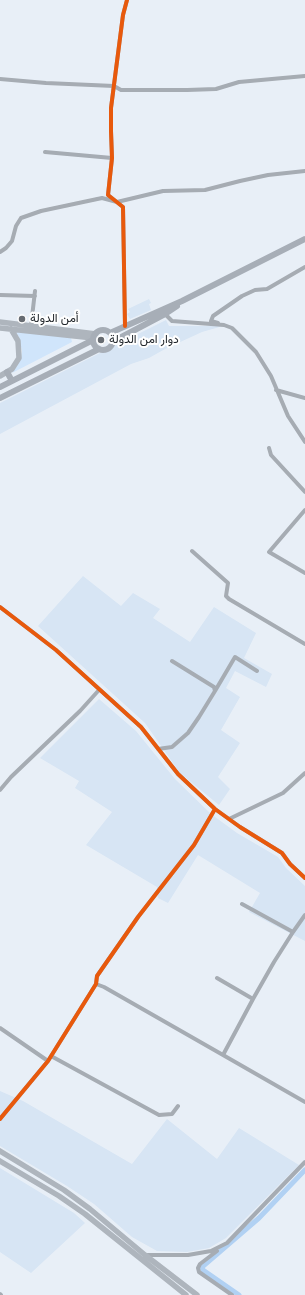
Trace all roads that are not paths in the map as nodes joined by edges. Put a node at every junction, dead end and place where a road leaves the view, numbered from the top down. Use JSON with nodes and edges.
{"nodes":[{"id":1,"x":127,"y":0,"type":"edge"},
{"id":2,"x":305,"y":76,"type":"edge"},
{"id":3,"x":0,"y":80,"type":"edge"},
{"id":4,"x":114,"y":86,"type":"junction"},
{"id":5,"x":45,"y":152,"type":"dead end"},
{"id":6,"x":112,"y":158,"type":"junction"},
{"id":7,"x":305,"y":171,"type":"edge"},
{"id":8,"x":117,"y":202,"type":"junction"},
{"id":9,"x":305,"y":239,"type":"edge"},
{"id":10,"x":0,"y":252,"type":"edge"},
{"id":11,"x":305,"y":267,"type":"edge"},
{"id":12,"x":0,"y":295,"type":"edge"},
{"id":13,"x":182,"y":301,"type":"junction"},
{"id":14,"x":166,"y":314,"type":"junction"},
{"id":15,"x":0,"y":322,"type":"edge"},
{"id":16,"x":224,"y":325,"type":"junction"},
{"id":17,"x":31,"y":326,"type":"junction"},
{"id":18,"x":126,"y":326,"type":"junction"},
{"id":19,"x":0,"y":328,"type":"edge"},
{"id":20,"x":11,"y":329,"type":"junction"},
{"id":21,"x":110,"y":333,"type":"junction"},
{"id":22,"x":94,"y":337,"type":"junction"},
{"id":23,"x":112,"y":342,"type":"junction"},
{"id":24,"x":99,"y":349,"type":"junction"},
{"id":25,"x":8,"y":372,"type":"junction"},
{"id":26,"x":0,"y":376,"type":"edge"},
{"id":27,"x":12,"y":381,"type":"junction"},
{"id":28,"x":0,"y":387,"type":"edge"},
{"id":29,"x":276,"y":390,"type":"junction"},
{"id":30,"x":0,"y":398,"type":"edge"},
{"id":31,"x":305,"y":398,"type":"edge"},
{"id":32,"x":305,"y":442,"type":"edge"},
{"id":33,"x":270,"y":448,"type":"dead end"},
{"id":34,"x":305,"y":492,"type":"edge"},
{"id":35,"x":305,"y":510,"type":"edge"},
{"id":36,"x":192,"y":551,"type":"dead end"},
{"id":37,"x":305,"y":573,"type":"edge"},
{"id":38,"x":0,"y":607,"type":"edge"},
{"id":39,"x":305,"y":644,"type":"edge"},
{"id":40,"x":172,"y":661,"type":"dead end"},
{"id":41,"x":257,"y":671,"type":"dead end"},
{"id":42,"x":99,"y":690,"type":"junction"},
{"id":43,"x":215,"y":691,"type":"junction"},
{"id":44,"x":158,"y":749,"type":"junction"},
{"id":45,"x":305,"y":773,"type":"edge"},
{"id":46,"x":1,"y":788,"type":"edge"},
{"id":47,"x":215,"y":809,"type":"junction"},
{"id":48,"x":229,"y":819,"type":"junction"},
{"id":49,"x":305,"y":878,"type":"edge"},
{"id":50,"x":242,"y":904,"type":"dead end"},
{"id":51,"x":305,"y":915,"type":"edge"},
{"id":52,"x":293,"y":932,"type":"junction"},
{"id":53,"x":217,"y":978,"type":"dead end"},
{"id":54,"x":96,"y":984,"type":"junction"},
{"id":55,"x":253,"y":999,"type":"junction"},
{"id":56,"x":0,"y":1028,"type":"edge"},
{"id":57,"x":224,"y":1055,"type":"junction"},
{"id":58,"x":51,"y":1056,"type":"junction"},
{"id":59,"x":48,"y":1061,"type":"junction"},
{"id":60,"x":305,"y":1102,"type":"edge"},
{"id":61,"x":178,"y":1106,"type":"dead end"},
{"id":62,"x":0,"y":1119,"type":"edge"},
{"id":63,"x":0,"y":1151,"type":"edge"},
{"id":64,"x":0,"y":1161,"type":"edge"},
{"id":65,"x":305,"y":1162,"type":"edge"},
{"id":66,"x":227,"y":1243,"type":"junction"},
{"id":67,"x":143,"y":1257,"type":"junction"},
{"id":68,"x":186,"y":1295,"type":"edge"},
{"id":69,"x":197,"y":1295,"type":"edge"},
{"id":70,"x":232,"y":1295,"type":"edge"}],
"edges":[{"from":1,"to":4,"type":"street"},
{"from":2,"to":4,"type":"street"},
{"from":3,"to":4,"type":"street"},
{"from":4,"to":6,"type":"street"},
{"from":5,"to":6,"type":"street"},
{"from":6,"to":8,"type":"street"},
{"from":7,"to":8,"type":"street"},
{"from":8,"to":10,"type":"street"},
{"from":8,"to":18,"type":"street"},
{"from":9,"to":13,"type":"main road"},
{"from":11,"to":16,"type":"street"},
{"from":12,"to":17,"type":"street"},
{"from":13,"to":14,"type":"main road"},
{"from":13,"to":18,"type":"main road"},
{"from":14,"to":16,"type":"street"},
{"from":14,"to":23,"type":"main road"},
{"from":15,"to":17,"type":"main road"},
{"from":16,"to":29,"type":"street"},
{"from":17,"to":22,"type":"main road"},
{"from":18,"to":21,"type":"main road"},
{"from":19,"to":20,"type":"main road"},
{"from":20,"to":22,"type":"main road"},
{"from":20,"to":25,"type":"main road"},
{"from":21,"to":22,"type":"main road"},
{"from":21,"to":23,"type":"main road"},
{"from":22,"to":24,"type":"main road"},
{"from":22,"to":27,"type":"main road"},
{"from":23,"to":24,"type":"main road"},
{"from":24,"to":30,"type":"main road"},
{"from":25,"to":26,"type":"main road"},
{"from":25,"to":27,"type":"main road"},
{"from":27,"to":28,"type":"main road"},
{"from":29,"to":31,"type":"street"},
{"from":29,"to":32,"type":"street"},
{"from":33,"to":34,"type":"street"},
{"from":35,"to":37,"type":"street"},
{"from":36,"to":39,"type":"street"},
{"from":38,"to":42,"type":"street"},
{"from":40,"to":43,"type":"street"},
{"from":41,"to":43,"type":"street"},
{"from":42,"to":44,"type":"street"},
{"from":42,"to":46,"type":"street"},
{"from":43,"to":44,"type":"street"},
{"from":44,"to":47,"type":"street"},
{"from":45,"to":48,"type":"street"},
{"from":47,"to":48,"type":"street"},
{"from":47,"to":54,"type":"street"},
{"from":48,"to":49,"type":"street"},
{"from":50,"to":52,"type":"street"},
{"from":51,"to":52,"type":"street"},
{"from":52,"to":55,"type":"street"},
{"from":53,"to":55,"type":"street"},
{"from":54,"to":57,"type":"street"},
{"from":54,"to":58,"type":"street"},
{"from":55,"to":57,"type":"street"},
{"from":56,"to":59,"type":"street"},
{"from":57,"to":60,"type":"street"},
{"from":58,"to":59,"type":"street"},
{"from":58,"to":61,"type":"street"},
{"from":59,"to":62,"type":"street"},
{"from":63,"to":67,"type":"main road"},
{"from":64,"to":67,"type":"main road"},
{"from":65,"to":66,"type":"street"},
{"from":66,"to":67,"type":"street"},
{"from":66,"to":70,"type":"street"},
{"from":67,"to":68,"type":"main road"},
{"from":67,"to":69,"type":"main road"}]}
